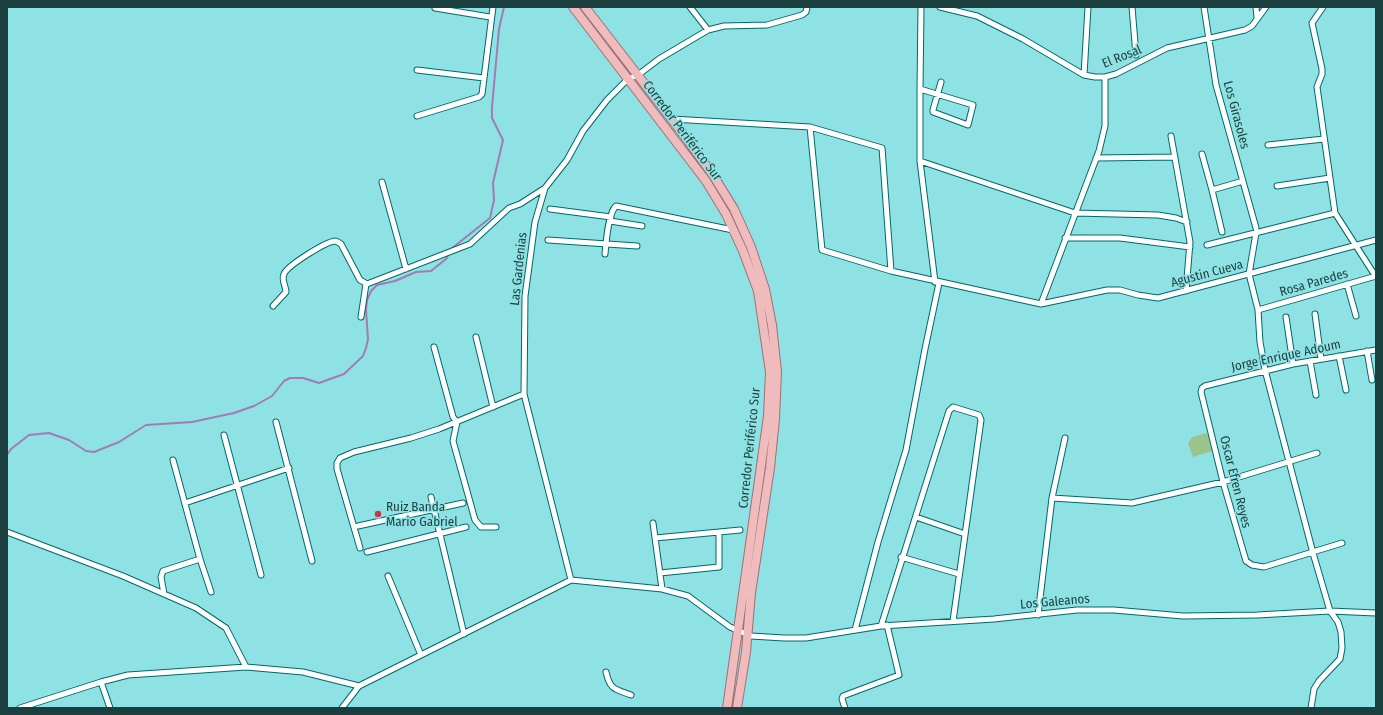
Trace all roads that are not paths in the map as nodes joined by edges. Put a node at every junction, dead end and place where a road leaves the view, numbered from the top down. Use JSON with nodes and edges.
{"nodes":[{"id":1,"x":492,"y":7,"type":"edge"},
{"id":2,"x":573,"y":7,"type":"edge"},
{"id":3,"x":585,"y":7,"type":"edge"},
{"id":4,"x":690,"y":7,"type":"edge"},
{"id":5,"x":807,"y":7,"type":"edge"},
{"id":6,"x":921,"y":7,"type":"edge"},
{"id":7,"x":940,"y":7,"type":"edge"},
{"id":8,"x":1088,"y":7,"type":"edge"},
{"id":9,"x":1132,"y":7,"type":"edge"},
{"id":10,"x":1204,"y":7,"type":"edge"},
{"id":11,"x":1256,"y":7,"type":"edge"},
{"id":12,"x":1266,"y":7,"type":"edge"},
{"id":13,"x":1323,"y":7,"type":"edge"},
{"id":14,"x":435,"y":8,"type":"dead end"},
{"id":15,"x":490,"y":17,"type":"junction"},
{"id":16,"x":1257,"y":18,"type":"junction"},
{"id":17,"x":708,"y":30,"type":"junction"},
{"id":18,"x":1208,"y":39,"type":"junction"},
{"id":19,"x":1136,"y":55,"type":"dead end"},
{"id":20,"x":418,"y":70,"type":"dead end"},
{"id":21,"x":638,"y":75,"type":"junction"},
{"id":22,"x":1084,"y":75,"type":"junction"},
{"id":23,"x":1105,"y":77,"type":"junction"},
{"id":24,"x":484,"y":78,"type":"junction"},
{"id":25,"x":628,"y":79,"type":"junction"},
{"id":26,"x":941,"y":82,"type":"dead end"},
{"id":27,"x":920,"y":89,"type":"junction"},
{"id":28,"x":938,"y":94,"type":"junction"},
{"id":29,"x":417,"y":116,"type":"dead end"},
{"id":30,"x":672,"y":119,"type":"junction"},
{"id":31,"x":810,"y":127,"type":"junction"},
{"id":32,"x":1171,"y":136,"type":"dead end"},
{"id":33,"x":1324,"y":139,"type":"junction"},
{"id":34,"x":1268,"y":145,"type":"dead end"},
{"id":35,"x":1202,"y":154,"type":"dead end"},
{"id":36,"x":1175,"y":157,"type":"junction"},
{"id":37,"x":1096,"y":158,"type":"junction"},
{"id":38,"x":920,"y":161,"type":"junction"},
{"id":39,"x":1330,"y":178,"type":"junction"},
{"id":40,"x":1243,"y":181,"type":"junction"},
{"id":41,"x":382,"y":182,"type":"dead end"},
{"id":42,"x":1277,"y":186,"type":"dead end"},
{"id":43,"x":545,"y":188,"type":"junction"},
{"id":44,"x":1212,"y":190,"type":"junction"},
{"id":45,"x":550,"y":209,"type":"dead end"},
{"id":46,"x":1075,"y":213,"type":"junction"},
{"id":47,"x":1335,"y":213,"type":"junction"},
{"id":48,"x":611,"y":219,"type":"junction"},
{"id":49,"x":1187,"y":222,"type":"junction"},
{"id":50,"x":642,"y":226,"type":"dead end"},
{"id":51,"x":733,"y":230,"type":"junction"},
{"id":52,"x":1256,"y":230,"type":"junction"},
{"id":53,"x":1222,"y":232,"type":"dead end"},
{"id":54,"x":1065,"y":238,"type":"junction"},
{"id":55,"x":548,"y":240,"type":"dead end"},
{"id":56,"x":1376,"y":240,"type":"edge"},
{"id":57,"x":606,"y":243,"type":"junction"},
{"id":58,"x":1208,"y":245,"type":"dead end"},
{"id":59,"x":1355,"y":245,"type":"junction"},
{"id":60,"x":637,"y":246,"type":"dead end"},
{"id":61,"x":1190,"y":247,"type":"junction"},
{"id":62,"x":605,"y":254,"type":"dead end"},
{"id":63,"x":406,"y":269,"type":"junction"},
{"id":64,"x":891,"y":271,"type":"junction"},
{"id":65,"x":1249,"y":274,"type":"junction"},
{"id":66,"x":1376,"y":276,"type":"edge"},
{"id":67,"x":937,"y":282,"type":"junction"},
{"id":68,"x":366,"y":284,"type":"junction"},
{"id":69,"x":1347,"y":284,"type":"junction"},
{"id":70,"x":1186,"y":291,"type":"junction"},
{"id":71,"x":1041,"y":304,"type":"junction"},
{"id":72,"x":273,"y":306,"type":"dead end"},
{"id":73,"x":1258,"y":310,"type":"junction"},
{"id":74,"x":1315,"y":314,"type":"dead end"},
{"id":75,"x":1356,"y":316,"type":"dead end"},
{"id":76,"x":1286,"y":317,"type":"dead end"},
{"id":77,"x":361,"y":318,"type":"dead end"},
{"id":78,"x":476,"y":337,"type":"dead end"},
{"id":79,"x":434,"y":347,"type":"dead end"},
{"id":80,"x":1376,"y":350,"type":"edge"},
{"id":81,"x":1367,"y":351,"type":"junction"},
{"id":82,"x":1339,"y":356,"type":"junction"},
{"id":83,"x":1321,"y":359,"type":"junction"},
{"id":84,"x":1310,"y":361,"type":"junction"},
{"id":85,"x":1293,"y":364,"type":"junction"},
{"id":86,"x":1265,"y":370,"type":"junction"},
{"id":87,"x":1372,"y":380,"type":"dead end"},
{"id":88,"x":1202,"y":388,"type":"joint"},
{"id":89,"x":1346,"y":390,"type":"dead end"},
{"id":90,"x":524,"y":394,"type":"junction"},
{"id":91,"x":1316,"y":395,"type":"dead end"},
{"id":92,"x":493,"y":407,"type":"junction"},
{"id":93,"x":276,"y":422,"type":"dead end"},
{"id":94,"x":457,"y":422,"type":"junction"},
{"id":95,"x":224,"y":435,"type":"dead end"},
{"id":96,"x":1065,"y":438,"type":"dead end"},
{"id":97,"x":1317,"y":453,"type":"dead end"},
{"id":98,"x":173,"y":460,"type":"dead end"},
{"id":99,"x":1290,"y":461,"type":"junction"},
{"id":100,"x":289,"y":468,"type":"junction"},
{"id":101,"x":1223,"y":482,"type":"junction"},
{"id":102,"x":237,"y":486,"type":"junction"},
{"id":103,"x":430,"y":497,"type":"dead end"},
{"id":104,"x":1052,"y":498,"type":"junction"},
{"id":105,"x":185,"y":502,"type":"junction"},
{"id":106,"x":463,"y":503,"type":"dead end"},
{"id":107,"x":433,"y":509,"type":"junction"},
{"id":108,"x":916,"y":517,"type":"junction"},
{"id":109,"x":653,"y":523,"type":"dead end"},
{"id":110,"x":358,"y":526,"type":"dead end"},
{"id":111,"x":466,"y":527,"type":"dead end"},
{"id":112,"x":496,"y":527,"type":"dead end"},
{"id":113,"x":740,"y":530,"type":"dead end"},
{"id":114,"x":7,"y":532,"type":"edge"},
{"id":115,"x":718,"y":532,"type":"junction"},
{"id":116,"x":439,"y":534,"type":"junction"},
{"id":117,"x":965,"y":534,"type":"junction"},
{"id":118,"x":655,"y":538,"type":"junction"},
{"id":119,"x":1342,"y":543,"type":"dead end"},
{"id":120,"x":360,"y":548,"type":"dead end"},
{"id":121,"x":367,"y":552,"type":"dead end"},
{"id":122,"x":1313,"y":553,"type":"junction"},
{"id":123,"x":901,"y":557,"type":"junction"},
{"id":124,"x":200,"y":559,"type":"junction"},
{"id":125,"x":312,"y":561,"type":"dead end"},
{"id":126,"x":660,"y":573,"type":"junction"},
{"id":127,"x":959,"y":574,"type":"junction"},
{"id":128,"x":261,"y":575,"type":"dead end"},
{"id":129,"x":388,"y":576,"type":"dead end"},
{"id":130,"x":571,"y":580,"type":"junction"},
{"id":131,"x":662,"y":589,"type":"junction"},
{"id":132,"x":211,"y":592,"type":"dead end"},
{"id":133,"x":164,"y":594,"type":"junction"},
{"id":134,"x":1330,"y":611,"type":"junction"},
{"id":135,"x":1376,"y":613,"type":"edge"},
{"id":136,"x":1038,"y":615,"type":"junction"},
{"id":137,"x":953,"y":621,"type":"junction"},
{"id":138,"x":887,"y":625,"type":"junction"},
{"id":139,"x":881,"y":626,"type":"junction"},
{"id":140,"x":855,"y":630,"type":"junction"},
{"id":141,"x":738,"y":631,"type":"junction"},
{"id":142,"x":464,"y":634,"type":"junction"},
{"id":143,"x":748,"y":635,"type":"junction"},
{"id":144,"x":421,"y":656,"type":"junction"},
{"id":145,"x":246,"y":666,"type":"junction"},
{"id":146,"x":606,"y":672,"type":"dead end"},
{"id":147,"x":101,"y":682,"type":"junction"},
{"id":148,"x":359,"y":686,"type":"junction"},
{"id":149,"x":631,"y":695,"type":"dead end"},
{"id":150,"x":20,"y":708,"type":"edge"},
{"id":151,"x":110,"y":708,"type":"edge"},
{"id":152,"x":342,"y":708,"type":"edge"},
{"id":153,"x":727,"y":708,"type":"edge"},
{"id":154,"x":737,"y":708,"type":"edge"},
{"id":155,"x":845,"y":708,"type":"edge"},
{"id":156,"x":1311,"y":708,"type":"edge"}],
"edges":[{"from":1,"to":15,"type":"street"},
{"from":2,"to":25,"type":"main road","name":"Corredor Periférico Sur"},
{"from":3,"to":21,"type":"main road","name":"Corredor Periférico Sur"},
{"from":4,"to":17,"type":"street"},
{"from":5,"to":17,"type":"street","name":"Las Gardenias"},
{"from":6,"to":27,"type":"street"},
{"from":7,"to":22,"type":"street","name":"El Rosal"},
{"from":8,"to":22,"type":"street"},
{"from":9,"to":19,"type":"street"},
{"from":10,"to":18,"type":"street","name":"Los Girasoles"},
{"from":11,"to":16,"type":"street"},
{"from":12,"to":16,"type":"street","name":"El Rosal"},
{"from":13,"to":33,"type":"street"},
{"from":14,"to":15,"type":"street"},
{"from":15,"to":24,"type":"street"},
{"from":16,"to":18,"type":"street","name":"El Rosal"},
{"from":17,"to":21,"type":"street","name":"Las Gardenias"},
{"from":18,"to":23,"type":"street","name":"El Rosal"},
{"from":18,"to":40,"type":"street","name":"Los Girasoles"},
{"from":20,"to":24,"type":"street"},
{"from":21,"to":25,"type":"street","name":"Las Gardenias"},
{"from":21,"to":30,"type":"main road","name":"Corredor Periférico Sur"},
{"from":22,"to":23,"type":"street","name":"El Rosal"},
{"from":23,"to":37,"type":"street"},
{"from":24,"to":29,"type":"street"},
{"from":25,"to":43,"type":"street","name":"Las Gardenias"},
{"from":25,"to":51,"type":"main road","name":"Corredor Periférico Sur"},
{"from":26,"to":28,"type":"street"},
{"from":27,"to":28,"type":"street"},
{"from":27,"to":38,"type":"street"},
{"from":28,"to":28,"type":"street"},
{"from":30,"to":31,"type":"street"},
{"from":30,"to":143,"type":"main road","name":"Corredor Periférico Sur"},
{"from":31,"to":64,"type":"street"},
{"from":31,"to":64,"type":"street"},
{"from":32,"to":36,"type":"street"},
{"from":33,"to":34,"type":"street"},
{"from":33,"to":39,"type":"street"},
{"from":35,"to":44,"type":"street"},
{"from":36,"to":37,"type":"street"},
{"from":36,"to":49,"type":"street"},
{"from":37,"to":46,"type":"street"},
{"from":38,"to":46,"type":"street"},
{"from":38,"to":67,"type":"street"},
{"from":39,"to":42,"type":"street"},
{"from":39,"to":47,"type":"street"},
{"from":40,"to":44,"type":"street"},
{"from":40,"to":52,"type":"street","name":"Los Girasoles"},
{"from":41,"to":63,"type":"street"},
{"from":43,"to":63,"type":"street"},
{"from":43,"to":90,"type":"street","name":"Las Gardenias"},
{"from":44,"to":53,"type":"street"},
{"from":45,"to":48,"type":"street"},
{"from":46,"to":49,"type":"street"},
{"from":46,"to":54,"type":"street"},
{"from":47,"to":52,"type":"street"},
{"from":47,"to":59,"type":"street"},
{"from":48,"to":50,"type":"street"},
{"from":48,"to":51,"type":"street"},
{"from":48,"to":57,"type":"street"},
{"from":49,"to":61,"type":"street"},
{"from":51,"to":141,"type":"main road","name":"Corredor Periférico Sur"},
{"from":52,"to":58,"type":"street"},
{"from":52,"to":65,"type":"street"},
{"from":54,"to":61,"type":"street"},
{"from":54,"to":71,"type":"street"},
{"from":55,"to":57,"type":"street"},
{"from":56,"to":59,"type":"street","name":"Agustin Cueva"},
{"from":57,"to":60,"type":"street"},
{"from":57,"to":62,"type":"street"},
{"from":59,"to":65,"type":"street","name":"Agustin Cueva"},
{"from":59,"to":66,"type":"street"},
{"from":61,"to":70,"type":"street"},
{"from":63,"to":68,"type":"street"},
{"from":64,"to":67,"type":"street"},
{"from":65,"to":70,"type":"street","name":"Agustin Cueva"},
{"from":65,"to":73,"type":"street"},
{"from":66,"to":69,"type":"street","name":"Rosa Paredes"},
{"from":67,"to":71,"type":"street"},
{"from":67,"to":140,"type":"street"},
{"from":68,"to":72,"type":"street"},
{"from":68,"to":77,"type":"street"},
{"from":69,"to":73,"type":"street","name":"Rosa Paredes"},
{"from":69,"to":75,"type":"street"},
{"from":70,"to":71,"type":"street","name":"Agustin Cueva"},
{"from":73,"to":86,"type":"street"},
{"from":74,"to":83,"type":"street"},
{"from":76,"to":85,"type":"street"},
{"from":78,"to":92,"type":"street"},
{"from":79,"to":94,"type":"street"},
{"from":80,"to":81,"type":"street","name":"Jorge Enrique Adoum"},
{"from":81,"to":82,"type":"street","name":"Jorge Enrique Adoum"},
{"from":81,"to":87,"type":"street"},
{"from":82,"to":83,"type":"street","name":"Jorge Enrique Adoum"},
{"from":82,"to":89,"type":"street"},
{"from":83,"to":84,"type":"street","name":"Jorge Enrique Adoum"},
{"from":84,"to":85,"type":"street","name":"Jorge Enrique Adoum"},
{"from":84,"to":91,"type":"street"},
{"from":85,"to":86,"type":"street","name":"Jorge Enrique Adoum"},
{"from":86,"to":88,"type":"street","name":"Jorge Enrique Adoum"},
{"from":86,"to":99,"type":"street"},
{"from":88,"to":101,"type":"street","name":"Oscar Efren Reyes"},
{"from":90,"to":92,"type":"street"},
{"from":90,"to":130,"type":"street","name":"Las Gardenias"},
{"from":92,"to":94,"type":"street"},
{"from":93,"to":100,"type":"street"},
{"from":94,"to":112,"type":"street"},
{"from":94,"to":120,"type":"street"},
{"from":95,"to":102,"type":"street"},
{"from":96,"to":104,"type":"street"},
{"from":97,"to":99,"type":"street"},
{"from":98,"to":105,"type":"street"},
{"from":99,"to":101,"type":"street"},
{"from":99,"to":122,"type":"street"},
{"from":100,"to":102,"type":"street"},
{"from":100,"to":125,"type":"street"},
{"from":101,"to":104,"type":"street"},
{"from":101,"to":122,"type":"street","name":"Oscar Efren Reyes"},
{"from":102,"to":105,"type":"street"},
{"from":102,"to":128,"type":"street"},
{"from":103,"to":107,"type":"street"},
{"from":104,"to":136,"type":"street"},
{"from":105,"to":124,"type":"street"},
{"from":106,"to":107,"type":"street"},
{"from":107,"to":110,"type":"street"},
{"from":107,"to":116,"type":"street"},
{"from":108,"to":117,"type":"street"},
{"from":108,"to":117,"type":"street"},
{"from":108,"to":123,"type":"street"},
{"from":109,"to":118,"type":"street"},
{"from":111,"to":116,"type":"street"},
{"from":113,"to":115,"type":"street"},
{"from":114,"to":133,"type":"street"},
{"from":115,"to":118,"type":"street"},
{"from":115,"to":126,"type":"street"},
{"from":116,"to":121,"type":"street"},
{"from":116,"to":142,"type":"street"},
{"from":117,"to":127,"type":"street"},
{"from":118,"to":126,"type":"street"},
{"from":119,"to":122,"type":"street"},
{"from":122,"to":134,"type":"street"},
{"from":123,"to":127,"type":"street"},
{"from":123,"to":139,"type":"street"},
{"from":124,"to":132,"type":"street"},
{"from":124,"to":133,"type":"street"},
{"from":126,"to":131,"type":"street"},
{"from":127,"to":137,"type":"street"},
{"from":129,"to":144,"type":"street"},
{"from":130,"to":131,"type":"street","name":"Los Galeanos"},
{"from":130,"to":142,"type":"street"},
{"from":131,"to":141,"type":"street","name":"Los Galeanos"},
{"from":133,"to":145,"type":"street"},
{"from":134,"to":135,"type":"street","name":"Los Galeanos"},
{"from":134,"to":136,"type":"street","name":"Los Galeanos"},
{"from":134,"to":156,"type":"street"},
{"from":136,"to":137,"type":"street","name":"Los Galeanos"},
{"from":137,"to":138,"type":"street","name":"Los Galeanos"},
{"from":138,"to":139,"type":"street","name":"Los Galeanos"},
{"from":138,"to":155,"type":"street"},
{"from":139,"to":140,"type":"street","name":"Los Galeanos"},
{"from":140,"to":143,"type":"street","name":"Los Galeanos"},
{"from":141,"to":143,"type":"street","name":"Los Galeanos"},
{"from":141,"to":153,"type":"main road","name":"Corredor Periférico Sur"},
{"from":142,"to":144,"type":"street"},
{"from":143,"to":154,"type":"main road","name":"Corredor Periférico Sur"},
{"from":144,"to":148,"type":"street"},
{"from":145,"to":147,"type":"street"},
{"from":145,"to":148,"type":"street"},
{"from":146,"to":149,"type":"street"},
{"from":147,"to":150,"type":"street"},
{"from":147,"to":151,"type":"street"},
{"from":148,"to":152,"type":"street"}]}
